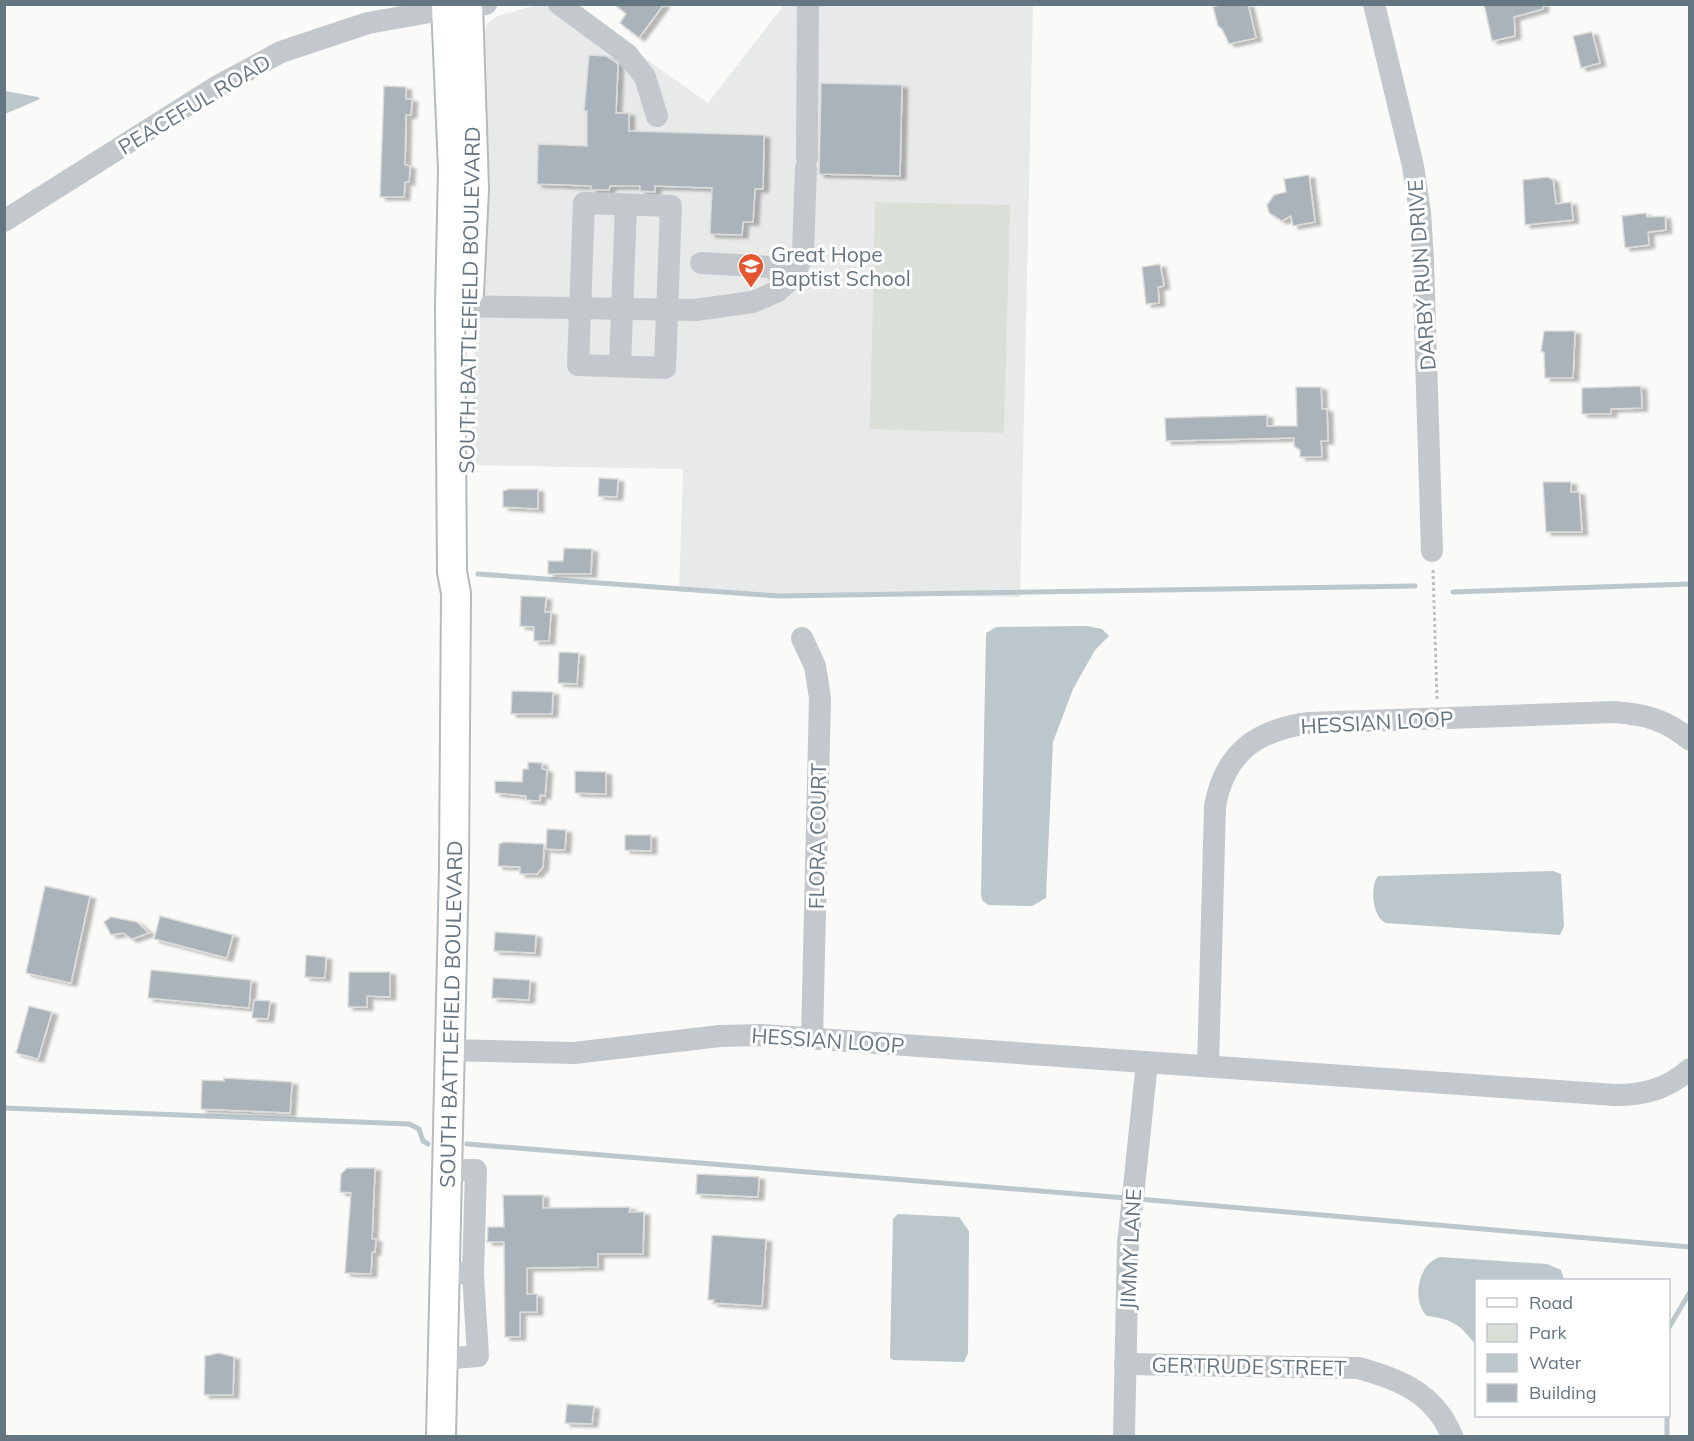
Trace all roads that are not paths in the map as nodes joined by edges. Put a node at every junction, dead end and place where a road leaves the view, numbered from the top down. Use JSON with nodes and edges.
{"nodes":[{"id":1,"x":559,"y":4,"type":"edge"},
{"id":2,"x":808,"y":4,"type":"edge"},
{"id":3,"x":1374,"y":4,"type":"edge"},
{"id":4,"x":463,"y":6,"type":"edge"},
{"id":5,"x":657,"y":116,"type":"dead end"},
{"id":6,"x":626,"y":205,"type":"junction"},
{"id":7,"x":4,"y":221,"type":"edge"},
{"id":8,"x":701,"y":263,"type":"dead end"},
{"id":9,"x":787,"y":283,"type":"junction"},
{"id":10,"x":459,"y":306,"type":"junction"},
{"id":11,"x":580,"y":308,"type":"junction"},
{"id":12,"x":623,"y":309,"type":"junction"},
{"id":13,"x":667,"y":309,"type":"junction"},
{"id":14,"x":620,"y":366,"type":"junction"},
{"id":15,"x":1432,"y":551,"type":"road end"},
{"id":16,"x":802,"y":638,"type":"dead end"},
{"id":17,"x":1689,"y":740,"type":"edge"},
{"id":18,"x":812,"y":1039,"type":"junction"},
{"id":19,"x":449,"y":1050,"type":"junction"},
{"id":20,"x":1147,"y":1062,"type":"junction"},
{"id":21,"x":1208,"y":1066,"type":"junction"},
{"id":22,"x":1689,"y":1070,"type":"edge"},
{"id":23,"x":447,"y":1170,"type":"junction"},
{"id":24,"x":445,"y":1272,"type":"junction"},
{"id":25,"x":473,"y":1274,"type":"junction"},
{"id":26,"x":443,"y":1359,"type":"junction"},
{"id":27,"x":1125,"y":1364,"type":"junction"},
{"id":28,"x":441,"y":1437,"type":"edge"},
{"id":29,"x":1124,"y":1437,"type":"edge"},
{"id":30,"x":1452,"y":1437,"type":"edge"}],
"edges":[{"from":1,"to":5,"type":"street"},
{"from":2,"to":9,"type":"street"},
{"from":3,"to":15,"type":"street","name":"DARBY RUN DRIVE"},
{"from":4,"to":7,"type":"street","name":"PEACEFUL ROAD"},
{"from":4,"to":10,"type":"main road","name":"SOUTH BATTLEFIELD BOULEVARD"},
{"from":6,"to":11,"type":"street"},
{"from":6,"to":12,"type":"street"},
{"from":6,"to":13,"type":"street"},
{"from":8,"to":9,"type":"street"},
{"from":9,"to":13,"type":"street"},
{"from":10,"to":11,"type":"street"},
{"from":10,"to":19,"type":"main road","name":"SOUTH BATTLEFIELD BOULEVARD"},
{"from":11,"to":12,"type":"street"},
{"from":11,"to":14,"type":"street"},
{"from":12,"to":13,"type":"street"},
{"from":12,"to":14,"type":"street"},
{"from":13,"to":14,"type":"street"},
{"from":16,"to":18,"type":"street","name":"FLORA COURT"},
{"from":17,"to":21,"type":"street","name":"HESSIAN LOOP"},
{"from":18,"to":19,"type":"street","name":"HESSIAN LOOP"},
{"from":18,"to":20,"type":"street","name":"HESSIAN LOOP"},
{"from":19,"to":23,"type":"main road","name":"SOUTH BATTLEFIELD BOULEVARD"},
{"from":20,"to":21,"type":"street","name":"HESSIAN LOOP"},
{"from":20,"to":27,"type":"street","name":"JIMMY LANE"},
{"from":21,"to":22,"type":"street","name":"HESSIAN LOOP"},
{"from":23,"to":24,"type":"main road","name":"SOUTH BATTLEFIELD BOULEVARD"},
{"from":23,"to":25,"type":"street"},
{"from":24,"to":25,"type":"street"},
{"from":24,"to":26,"type":"main road","name":"SOUTH BATTLEFIELD BOULEVARD"},
{"from":25,"to":26,"type":"street"},
{"from":26,"to":28,"type":"main road","name":"SOUTH BATTLEFIELD BOULEVARD"},
{"from":27,"to":29,"type":"street","name":"JIMMY LANE"},
{"from":27,"to":30,"type":"street","name":"GERTRUDE STREET"}]}
